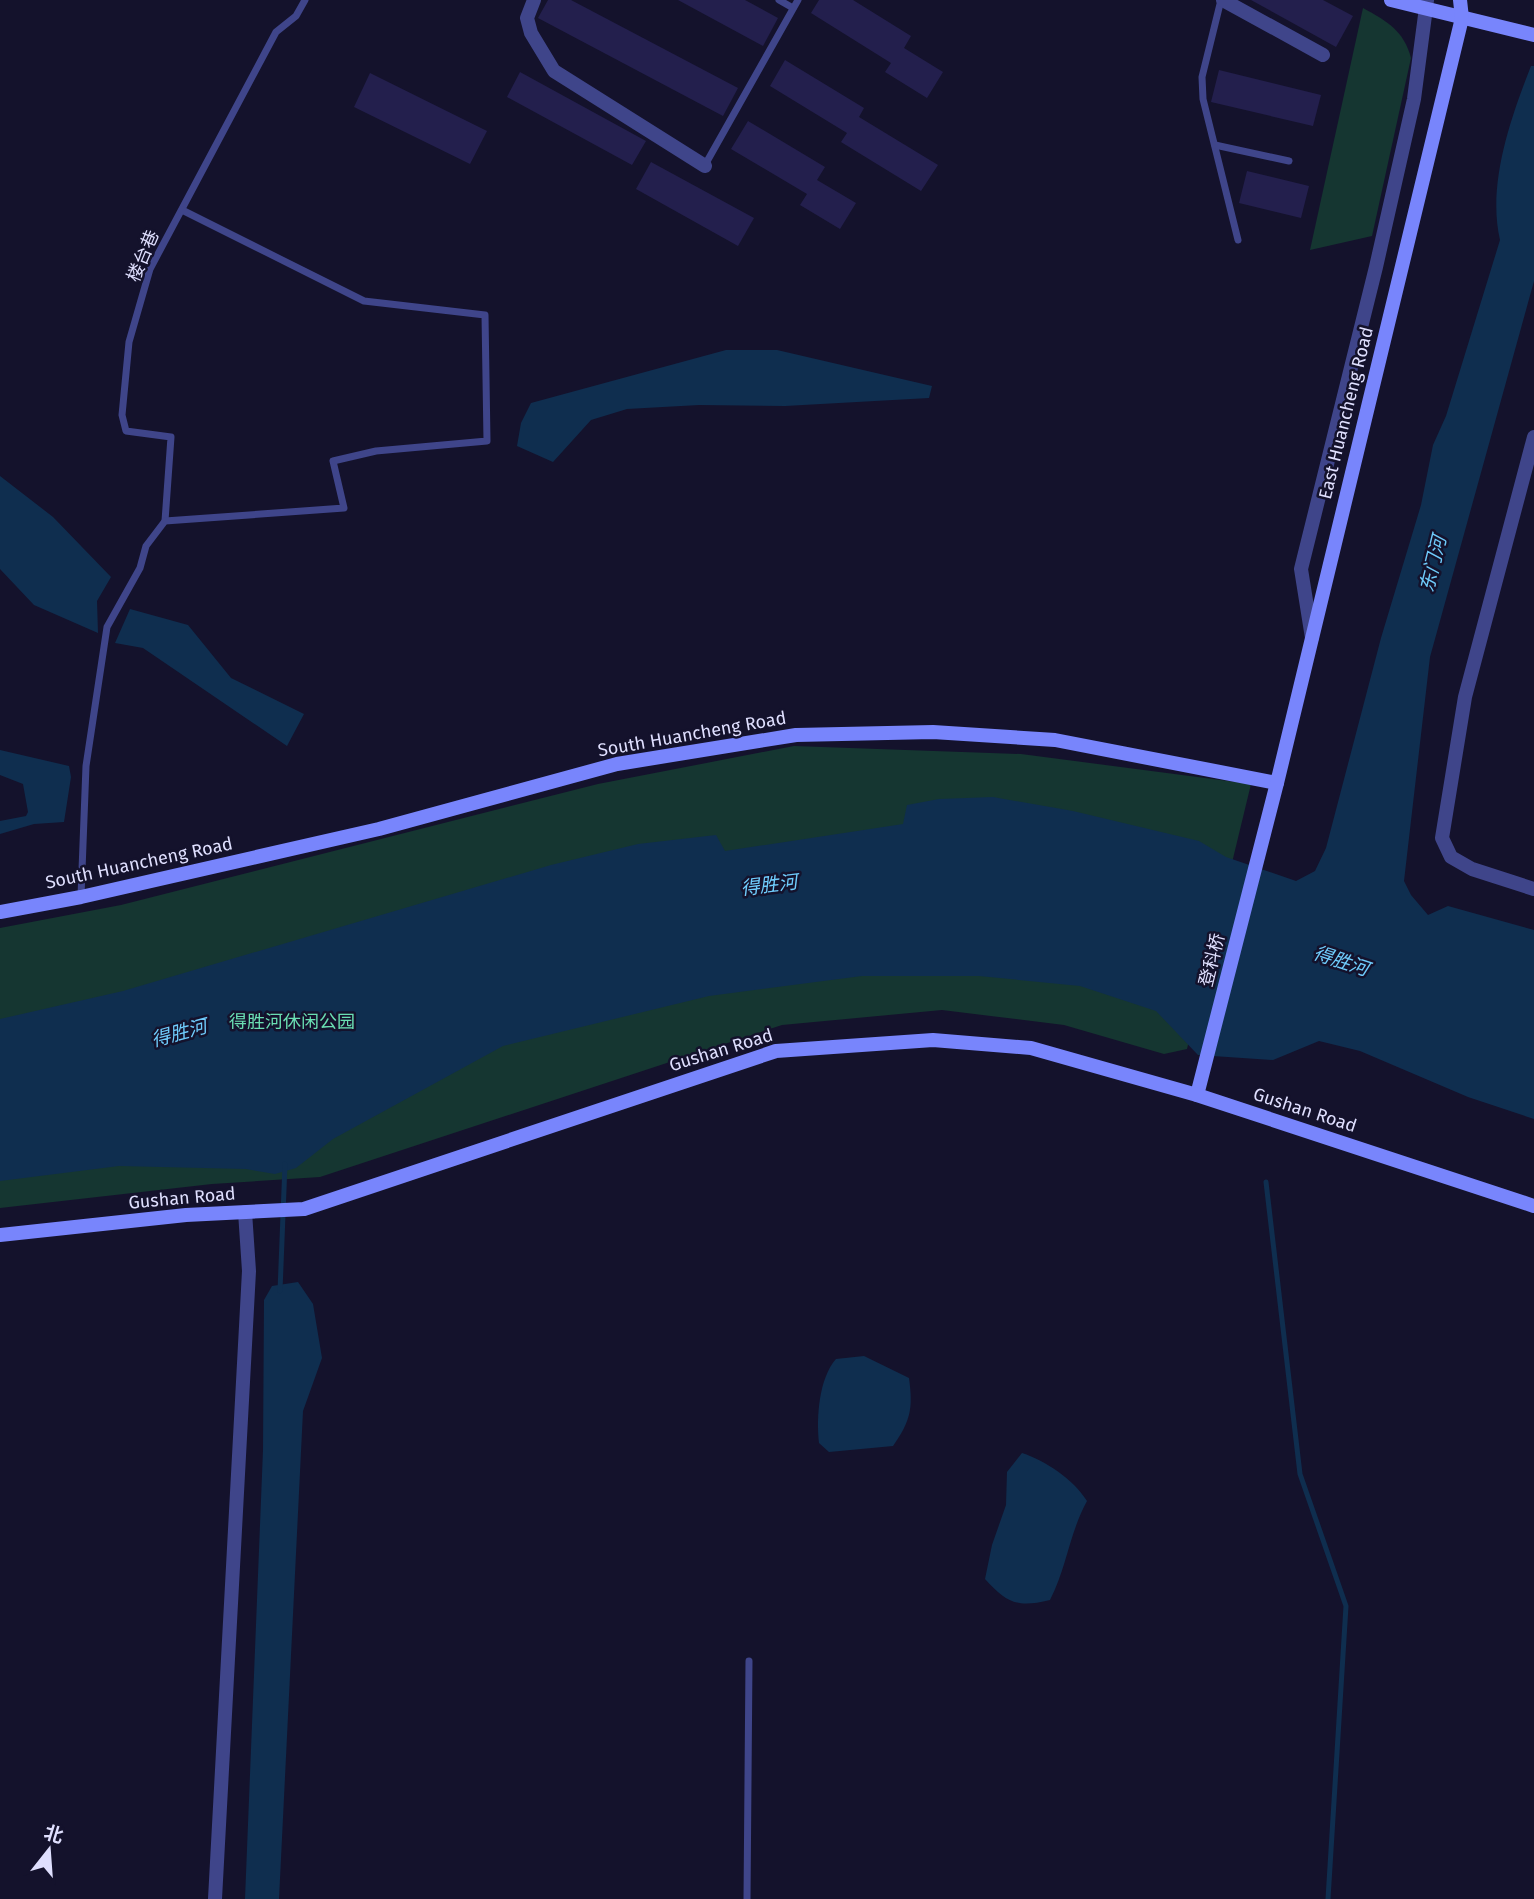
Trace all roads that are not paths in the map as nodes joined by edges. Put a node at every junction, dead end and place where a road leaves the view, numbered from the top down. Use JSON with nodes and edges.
{"nodes":[{"id":1,"x":305,"y":0,"type":"edge"},
{"id":2,"x":534,"y":0,"type":"edge"},
{"id":3,"x":779,"y":0,"type":"edge"},
{"id":4,"x":798,"y":0,"type":"edge"},
{"id":5,"x":1222,"y":0,"type":"edge"},
{"id":6,"x":1391,"y":0,"type":"edge"},
{"id":7,"x":1460,"y":0,"type":"edge"},
{"id":8,"x":1427,"y":5,"type":"edge"},
{"id":9,"x":793,"y":8,"type":"junction"},
{"id":10,"x":1461,"y":18,"type":"junction"},
{"id":11,"x":1532,"y":34,"type":"edge"},
{"id":12,"x":1323,"y":55,"type":"dead end"},
{"id":13,"x":1215,"y":145,"type":"junction"},
{"id":14,"x":1290,"y":161,"type":"dead end"},
{"id":15,"x":705,"y":166,"type":"joint"},
{"id":16,"x":182,"y":210,"type":"junction"},
{"id":17,"x":1238,"y":240,"type":"dead end"},
{"id":18,"x":1534,"y":437,"type":"edge"},
{"id":19,"x":165,"y":521,"type":"junction"},
{"id":20,"x":1312,"y":638,"type":"junction"},
{"id":21,"x":1277,"y":783,"type":"junction"},
{"id":22,"x":1263,"y":835,"type":"joint"},
{"id":23,"x":1534,"y":889,"type":"edge"},
{"id":24,"x":81,"y":897,"type":"junction"},
{"id":25,"x":0,"y":912,"type":"edge"},
{"id":26,"x":1197,"y":1095,"type":"junction"},
{"id":27,"x":1534,"y":1206,"type":"edge"},
{"id":28,"x":245,"y":1212,"type":"junction"},
{"id":29,"x":0,"y":1235,"type":"edge"},
{"id":30,"x":749,"y":1661,"type":"dead end"},
{"id":31,"x":215,"y":1899,"type":"edge"},
{"id":32,"x":747,"y":1899,"type":"edge"}],
"edges":[{"from":1,"to":16,"type":"lane","name":"楼台巷"},
{"from":2,"to":15,"type":"street"},
{"from":3,"to":9,"type":"lane"},
{"from":4,"to":9,"type":"lane"},
{"from":5,"to":12,"type":"street"},
{"from":5,"to":13,"type":"lane"},
{"from":6,"to":8,"type":"main road"},
{"from":7,"to":10,"type":"main road","name":"East Huancheng Road"},
{"from":8,"to":10,"type":"main road"},
{"from":8,"to":20,"type":"street"},
{"from":9,"to":15,"type":"lane"},
{"from":10,"to":11,"type":"main road"},
{"from":10,"to":20,"type":"main road","name":"East Huancheng Road"},
{"from":13,"to":14,"type":"lane"},
{"from":13,"to":17,"type":"lane"},
{"from":16,"to":19,"type":"lane","name":"楼台巷"},
{"from":16,"to":19,"type":"lane"},
{"from":18,"to":23,"type":"street"},
{"from":19,"to":24,"type":"lane"},
{"from":20,"to":21,"type":"main road","name":"East Huancheng Road"},
{"from":21,"to":22,"type":"main road","name":"East Huancheng Road"},
{"from":21,"to":24,"type":"main road","name":"South Huancheng Road"},
{"from":22,"to":26,"type":"main road","name":"登科桥"},
{"from":24,"to":25,"type":"main road","name":"South Huancheng Road"},
{"from":26,"to":27,"type":"main road","name":"Gushan Road"},
{"from":26,"to":28,"type":"main road","name":"Gushan Road"},
{"from":28,"to":29,"type":"main road","name":"Gushan Road"},
{"from":28,"to":31,"type":"street"},
{"from":30,"to":32,"type":"lane"}]}
